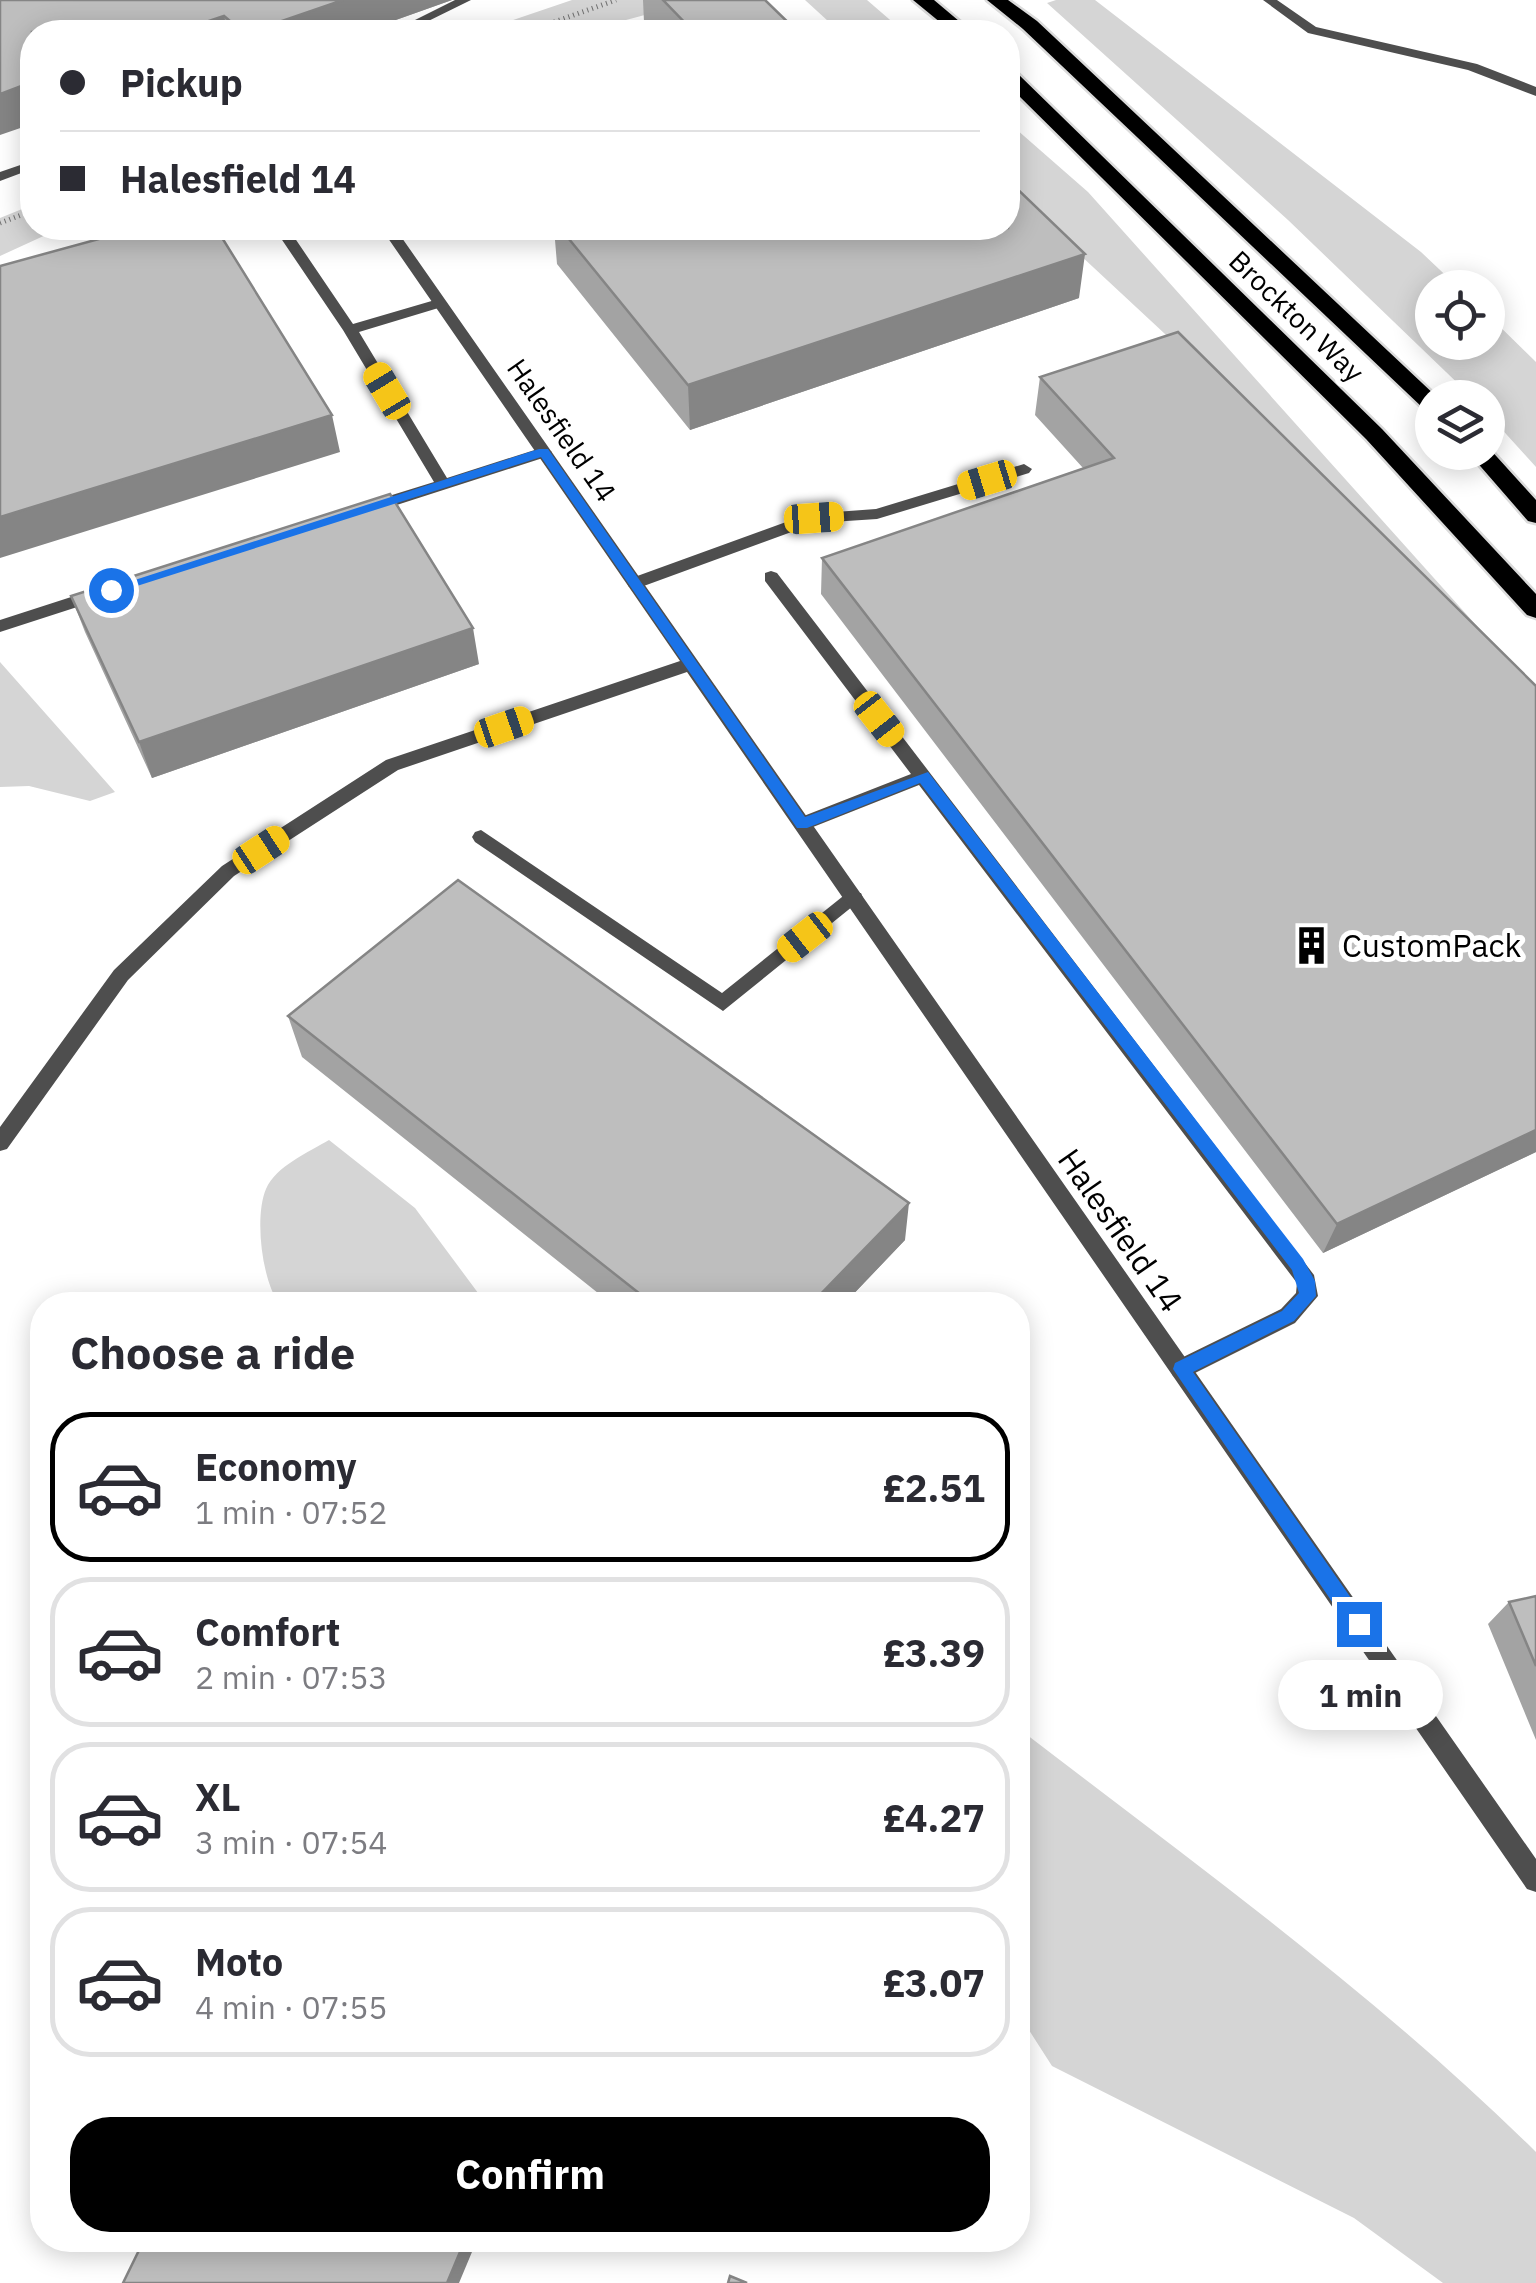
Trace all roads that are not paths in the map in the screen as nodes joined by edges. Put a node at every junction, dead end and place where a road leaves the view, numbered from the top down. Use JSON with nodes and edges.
{"nodes":[{"id":1,"x":465,"y":0,"type":"edge"},
{"id":2,"x":922,"y":0,"type":"edge"},
{"id":3,"x":996,"y":0,"type":"edge"},
{"id":4,"x":1269,"y":0,"type":"edge"},
{"id":5,"x":422,"y":20,"type":"edge"},
{"id":6,"x":948,"y":20,"type":"edge"},
{"id":7,"x":1020,"y":87,"type":"edge"},
{"id":8,"x":1536,"y":92,"type":"edge"},
{"id":9,"x":289,"y":240,"type":"edge"},
{"id":10,"x":396,"y":240,"type":"edge"},
{"id":11,"x":440,"y":302,"type":"junction"},
{"id":12,"x":350,"y":330,"type":"junction"},
{"id":13,"x":1415,"y":388,"type":"edge"},
{"id":14,"x":544,"y":452,"type":"junction"},
{"id":15,"x":1024,"y":468,"type":"dead end"},
{"id":16,"x":1495,"y":470,"type":"edge"},
{"id":17,"x":444,"y":484,"type":"junction"},
{"id":18,"x":351,"y":514,"type":"edge"},
{"id":19,"x":1536,"y":515,"type":"edge"},
{"id":20,"x":770,"y":578,"type":"dead end"},
{"id":21,"x":635,"y":583,"type":"junction"},
{"id":22,"x":111,"y":590,"type":"edge"},
{"id":23,"x":1536,"y":609,"type":"edge"},
{"id":24,"x":0,"y":626,"type":"edge"},
{"id":25,"x":692,"y":664,"type":"junction"},
{"id":26,"x":923,"y":776,"type":"junction"},
{"id":27,"x":802,"y":824,"type":"junction"},
{"id":28,"x":482,"y":837,"type":"dead end"},
{"id":29,"x":854,"y":898,"type":"junction"},
{"id":30,"x":0,"y":1143,"type":"edge"},
{"id":31,"x":1182,"y":1369,"type":"junction"},
{"id":32,"x":1536,"y":1880,"type":"edge"}],
"edges":[{"from":1,"to":5,"type":"street"},
{"from":2,"to":6,"type":"highway"},
{"from":3,"to":13,"type":"highway","name":"Brockton Way"},
{"from":4,"to":8,"type":"street"},
{"from":7,"to":23,"type":"highway","name":"Brockton Way"},
{"from":9,"to":12,"type":"street"},
{"from":10,"to":11,"type":"street","name":"Halesfield 14"},
{"from":11,"to":12,"type":"street"},
{"from":11,"to":14,"type":"street","name":"Halesfield 14"},
{"from":12,"to":17,"type":"street"},
{"from":14,"to":17,"type":"street"},
{"from":14,"to":21,"type":"street","name":"Halesfield 14"},
{"from":15,"to":21,"type":"street"},
{"from":16,"to":19,"type":"highway"},
{"from":17,"to":18,"type":"street"},
{"from":20,"to":26,"type":"street"},
{"from":21,"to":25,"type":"street","name":"Halesfield 14"},
{"from":22,"to":24,"type":"street"},
{"from":25,"to":27,"type":"street","name":"Halesfield 14"},
{"from":25,"to":30,"type":"street"},
{"from":26,"to":27,"type":"street"},
{"from":26,"to":31,"type":"street"},
{"from":27,"to":29,"type":"street","name":"Halesfield 14"},
{"from":28,"to":29,"type":"street"},
{"from":29,"to":31,"type":"street","name":"Halesfield 14"},
{"from":31,"to":32,"type":"street","name":"Halesfield 14"}]}
